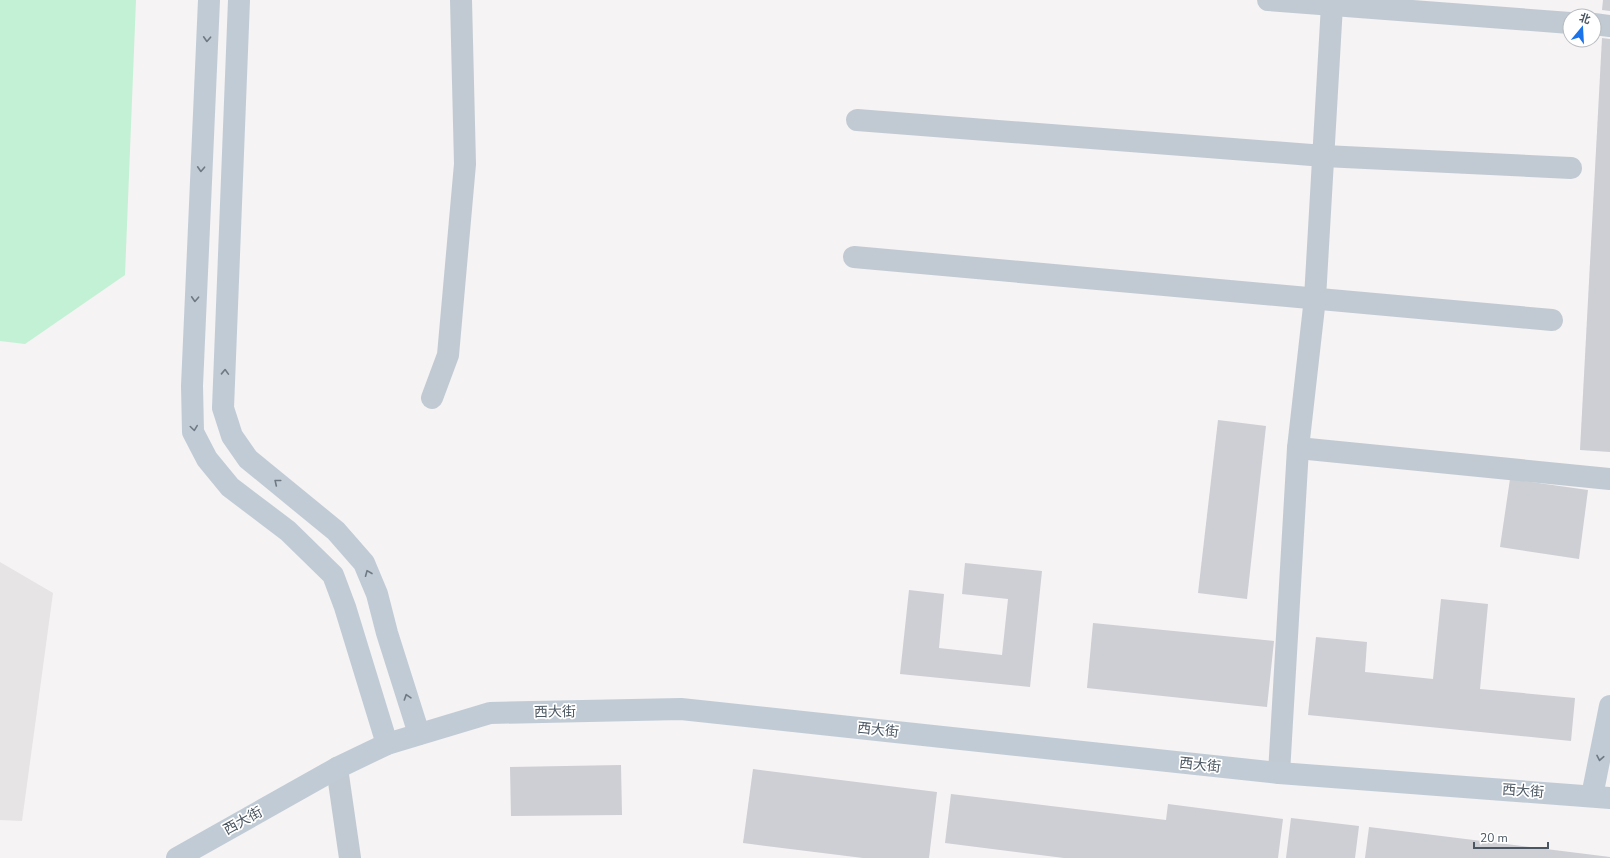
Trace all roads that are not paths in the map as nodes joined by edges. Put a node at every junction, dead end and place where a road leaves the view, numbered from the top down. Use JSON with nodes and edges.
{"nodes":[{"id":1,"x":209,"y":0,"type":"edge"},
{"id":2,"x":239,"y":0,"type":"edge"},
{"id":3,"x":461,"y":0,"type":"edge"},
{"id":4,"x":1268,"y":0,"type":"edge"},
{"id":5,"x":1332,"y":5,"type":"junction"},
{"id":6,"x":1562,"y":22,"type":"edge"},
{"id":7,"x":857,"y":120,"type":"dead end"},
{"id":8,"x":1324,"y":156,"type":"junction"},
{"id":9,"x":1571,"y":168,"type":"dead end"},
{"id":10,"x":854,"y":257,"type":"dead end"},
{"id":11,"x":1315,"y":298,"type":"junction"},
{"id":12,"x":1552,"y":320,"type":"dead end"},
{"id":13,"x":432,"y":398,"type":"dead end"},
{"id":14,"x":1298,"y":448,"type":"junction"},
{"id":15,"x":1610,"y":479,"type":"edge"},
{"id":16,"x":1610,"y":706,"type":"edge"},
{"id":17,"x":419,"y":734,"type":"junction"},
{"id":18,"x":387,"y":744,"type":"junction"},
{"id":19,"x":337,"y":768,"type":"junction"},
{"id":20,"x":1279,"y":773,"type":"junction"},
{"id":21,"x":1601,"y":797,"type":"edge"},
{"id":22,"x":177,"y":858,"type":"edge"},
{"id":23,"x":350,"y":858,"type":"edge"}],
"edges":[{"from":1,"to":18,"type":"street","one_way":true},
{"from":17,"to":2,"type":"street","one_way":true},
{"from":3,"to":13,"type":"street"},
{"from":4,"to":5,"type":"street"},
{"from":5,"to":6,"type":"street"},
{"from":5,"to":8,"type":"street"},
{"from":7,"to":8,"type":"street"},
{"from":8,"to":9,"type":"street"},
{"from":8,"to":11,"type":"street"},
{"from":10,"to":11,"type":"street"},
{"from":11,"to":12,"type":"street"},
{"from":11,"to":14,"type":"street"},
{"from":14,"to":15,"type":"street"},
{"from":14,"to":20,"type":"street"},
{"from":16,"to":21,"type":"street","one_way":true},
{"from":17,"to":18,"type":"street","name":"西大街"},
{"from":17,"to":20,"type":"street","name":"西大街"},
{"from":18,"to":19,"type":"street","name":"西大街"},
{"from":19,"to":22,"type":"street","name":"西大街"},
{"from":19,"to":23,"type":"street"},
{"from":20,"to":21,"type":"street","name":"西大街"}]}
